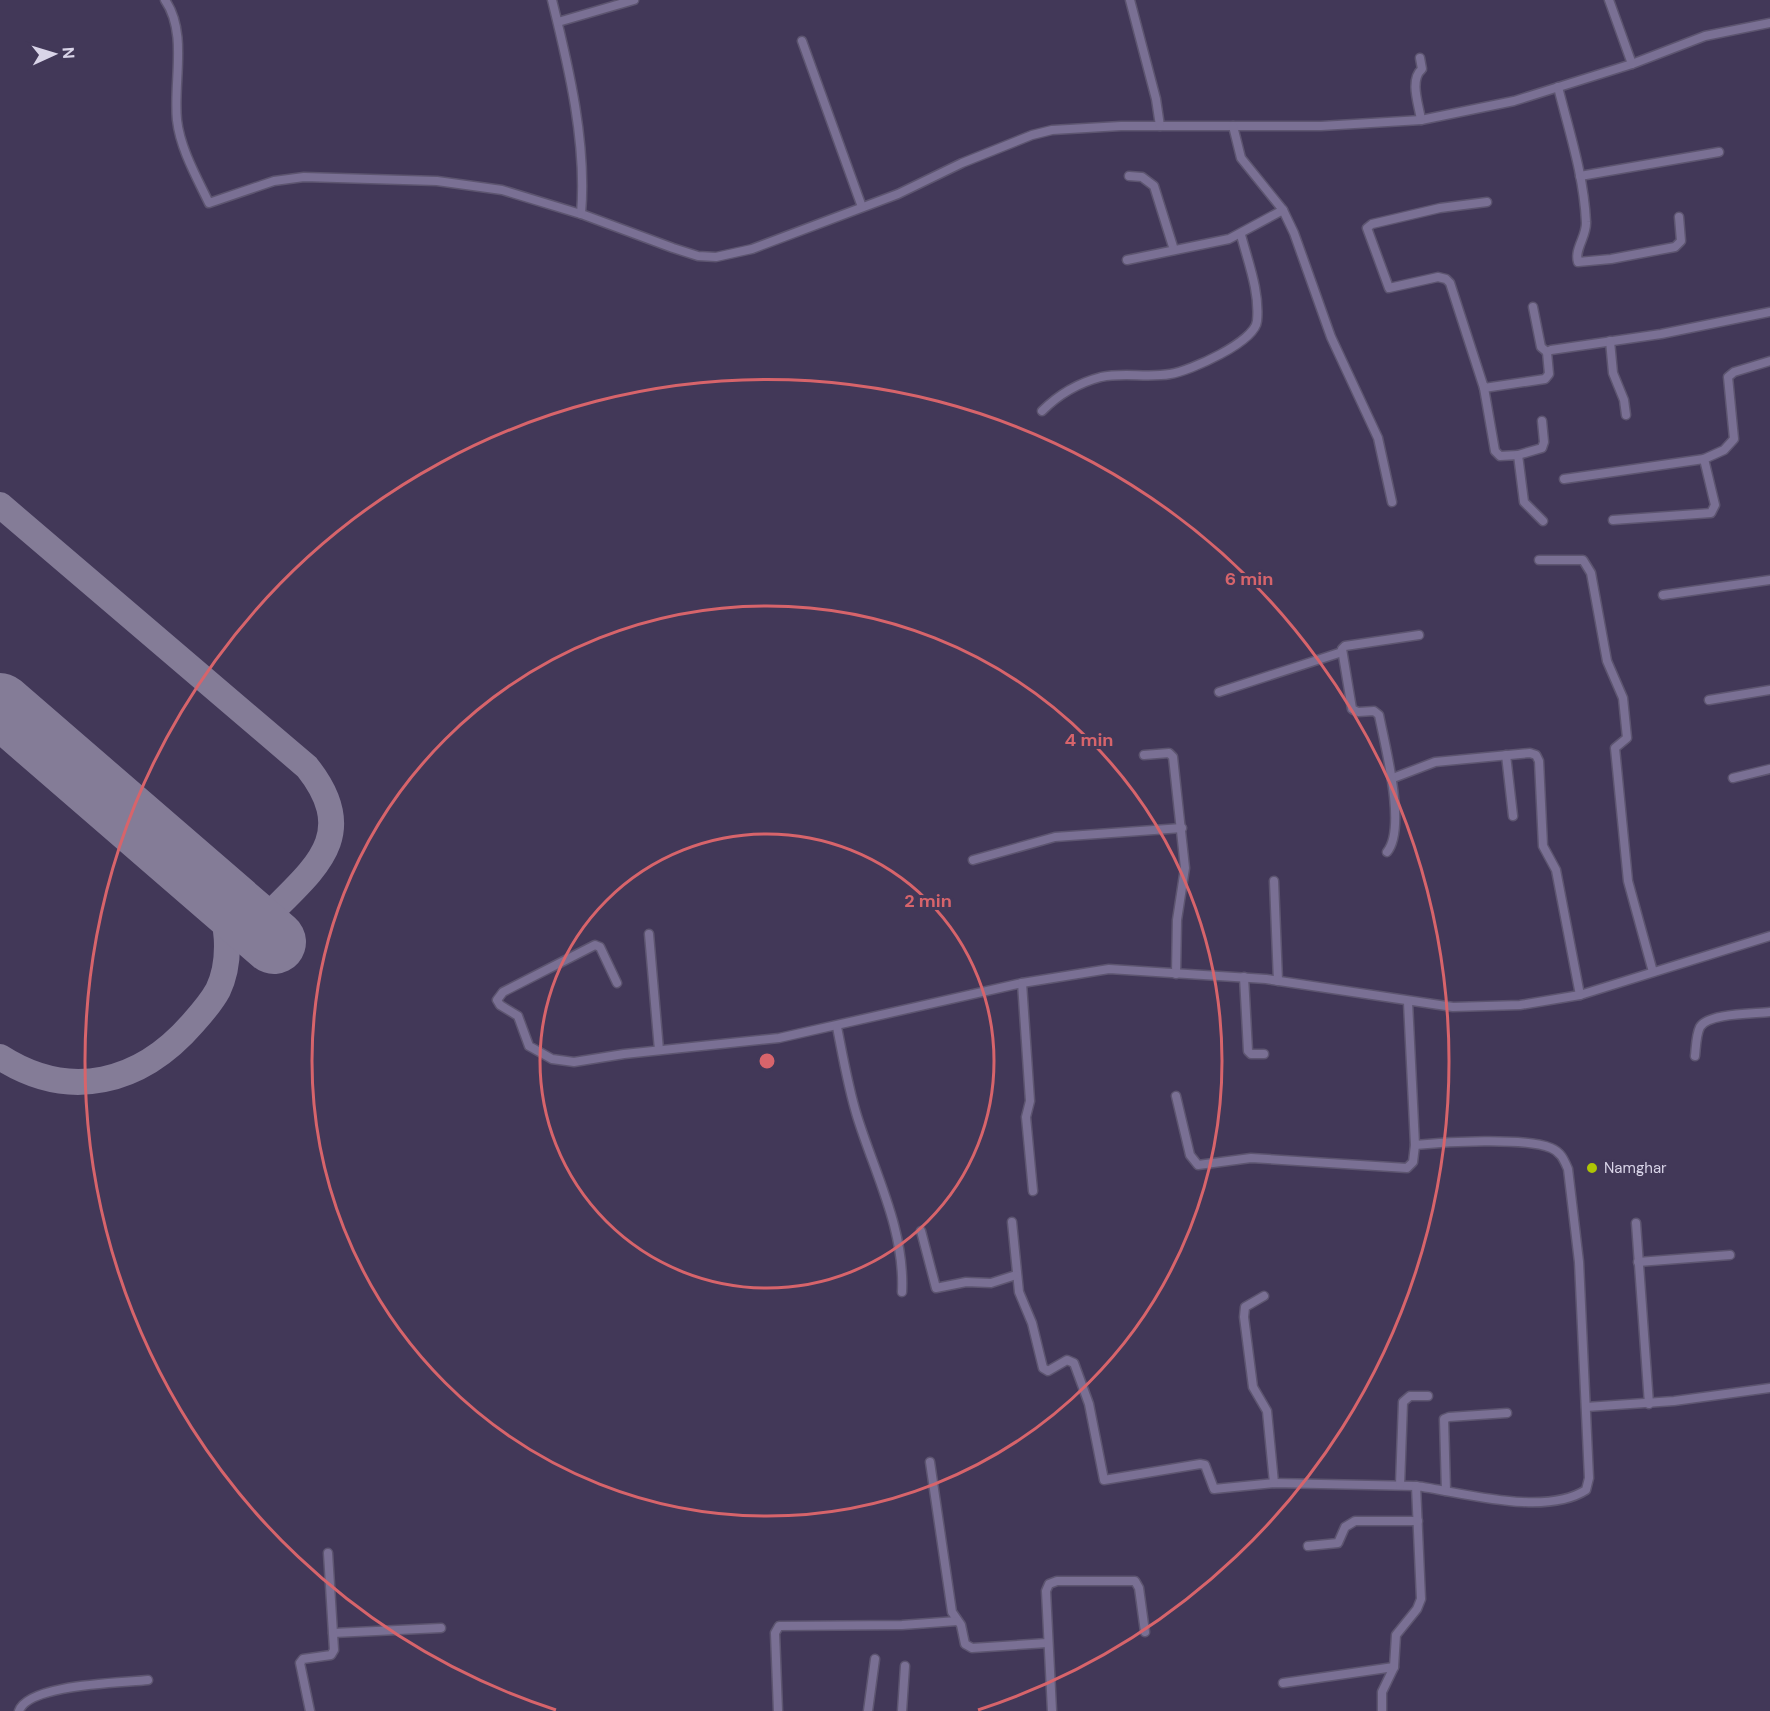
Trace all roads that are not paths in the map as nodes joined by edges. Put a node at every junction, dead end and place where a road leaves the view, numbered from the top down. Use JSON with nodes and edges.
{"nodes":[{"id":1,"x":165,"y":0,"type":"edge"},
{"id":2,"x":552,"y":0,"type":"edge"},
{"id":3,"x":634,"y":0,"type":"edge"},
{"id":4,"x":1130,"y":0,"type":"edge"},
{"id":5,"x":1609,"y":0,"type":"edge"},
{"id":6,"x":558,"y":22,"type":"junction"},
{"id":7,"x":1770,"y":23,"type":"edge"},
{"id":8,"x":802,"y":41,"type":"dead end"},
{"id":9,"x":1420,"y":58,"type":"dead end"},
{"id":10,"x":1632,"y":64,"type":"junction"},
{"id":11,"x":1558,"y":87,"type":"junction"},
{"id":12,"x":1421,"y":120,"type":"junction"},
{"id":13,"x":1160,"y":126,"type":"junction"},
{"id":14,"x":1233,"y":126,"type":"junction"},
{"id":15,"x":1719,"y":152,"type":"dead end"},
{"id":16,"x":1129,"y":176,"type":"dead end"},
{"id":17,"x":1580,"y":176,"type":"junction"},
{"id":18,"x":1487,"y":202,"type":"dead end"},
{"id":19,"x":862,"y":207,"type":"junction"},
{"id":20,"x":1283,"y":210,"type":"junction"},
{"id":21,"x":581,"y":213,"type":"junction"},
{"id":22,"x":1679,"y":217,"type":"dead end"},
{"id":23,"x":1241,"y":235,"type":"junction"},
{"id":24,"x":1174,"y":250,"type":"junction"},
{"id":25,"x":1127,"y":260,"type":"dead end"},
{"id":26,"x":1533,"y":308,"type":"dead end"},
{"id":27,"x":1770,"y":312,"type":"edge"},
{"id":28,"x":1610,"y":341,"type":"junction"},
{"id":29,"x":1547,"y":352,"type":"junction"},
{"id":30,"x":1770,"y":361,"type":"edge"},
{"id":31,"x":1484,"y":388,"type":"junction"},
{"id":32,"x":1042,"y":411,"type":"dead end"},
{"id":33,"x":1626,"y":415,"type":"dead end"},
{"id":34,"x":1542,"y":421,"type":"dead end"},
{"id":35,"x":1518,"y":455,"type":"junction"},
{"id":36,"x":1704,"y":459,"type":"junction"},
{"id":37,"x":1564,"y":479,"type":"dead end"},
{"id":38,"x":1392,"y":502,"type":"dead end"},
{"id":39,"x":1613,"y":520,"type":"dead end"},
{"id":40,"x":1543,"y":521,"type":"dead end"},
{"id":41,"x":1539,"y":560,"type":"dead end"},
{"id":42,"x":1770,"y":580,"type":"edge"},
{"id":43,"x":1663,"y":595,"type":"dead end"},
{"id":44,"x":1419,"y":634,"type":"dead end"},
{"id":45,"x":1342,"y":652,"type":"junction"},
{"id":46,"x":1770,"y":690,"type":"edge"},
{"id":47,"x":1219,"y":692,"type":"dead end"},
{"id":48,"x":1709,"y":700,"type":"dead end"},
{"id":49,"x":1144,"y":755,"type":"dead end"},
{"id":50,"x":1506,"y":755,"type":"junction"},
{"id":51,"x":1770,"y":769,"type":"edge"},
{"id":52,"x":1393,"y":778,"type":"junction"},
{"id":53,"x":1733,"y":778,"type":"dead end"},
{"id":54,"x":1513,"y":816,"type":"dead end"},
{"id":55,"x":1182,"y":828,"type":"junction"},
{"id":56,"x":1387,"y":852,"type":"dead end"},
{"id":57,"x":973,"y":860,"type":"dead end"},
{"id":58,"x":1274,"y":881,"type":"dead end"},
{"id":59,"x":649,"y":934,"type":"dead end"},
{"id":60,"x":1770,"y":936,"type":"edge"},
{"id":61,"x":1653,"y":972,"type":"junction"},
{"id":62,"x":1176,"y":975,"type":"junction"},
{"id":63,"x":1244,"y":977,"type":"junction"},
{"id":64,"x":1278,"y":981,"type":"junction"},
{"id":65,"x":617,"y":983,"type":"dead end"},
{"id":66,"x":1022,"y":983,"type":"junction"},
{"id":67,"x":1580,"y":996,"type":"junction"},
{"id":68,"x":1408,"y":1002,"type":"junction"},
{"id":69,"x":1770,"y":1012,"type":"edge"},
{"id":70,"x":837,"y":1027,"type":"junction"},
{"id":71,"x":659,"y":1050,"type":"junction"},
{"id":72,"x":1264,"y":1054,"type":"dead end"},
{"id":73,"x":1695,"y":1056,"type":"dead end"},
{"id":74,"x":1176,"y":1096,"type":"dead end"},
{"id":75,"x":1415,"y":1145,"type":"junction"},
{"id":76,"x":1033,"y":1191,"type":"dead end"},
{"id":77,"x":1012,"y":1222,"type":"dead end"},
{"id":78,"x":1636,"y":1224,"type":"dead end"},
{"id":79,"x":921,"y":1230,"type":"dead end"},
{"id":80,"x":1730,"y":1255,"type":"dead end"},
{"id":81,"x":1638,"y":1262,"type":"junction"},
{"id":82,"x":1016,"y":1275,"type":"junction"},
{"id":83,"x":902,"y":1292,"type":"dead end"},
{"id":84,"x":1263,"y":1296,"type":"dead end"},
{"id":85,"x":1770,"y":1388,"type":"edge"},
{"id":86,"x":1428,"y":1396,"type":"dead end"},
{"id":87,"x":1649,"y":1404,"type":"junction"},
{"id":88,"x":1586,"y":1407,"type":"junction"},
{"id":89,"x":1507,"y":1413,"type":"dead end"},
{"id":90,"x":930,"y":1462,"type":"dead end"},
{"id":91,"x":1274,"y":1483,"type":"junction"},
{"id":92,"x":1400,"y":1485,"type":"junction"},
{"id":93,"x":1416,"y":1486,"type":"junction"},
{"id":94,"x":1446,"y":1491,"type":"junction"},
{"id":95,"x":1418,"y":1521,"type":"junction"},
{"id":96,"x":1308,"y":1546,"type":"dead end"},
{"id":97,"x":328,"y":1553,"type":"dead end"},
{"id":98,"x":957,"y":1621,"type":"junction"},
{"id":99,"x":441,"y":1628,"type":"dead end"},
{"id":100,"x":1144,"y":1632,"type":"dead end"},
{"id":101,"x":333,"y":1633,"type":"junction"},
{"id":102,"x":1047,"y":1643,"type":"junction"},
{"id":103,"x":875,"y":1659,"type":"dead end"},
{"id":104,"x":905,"y":1665,"type":"dead end"},
{"id":105,"x":1394,"y":1667,"type":"junction"},
{"id":106,"x":147,"y":1680,"type":"dead end"},
{"id":107,"x":1282,"y":1683,"type":"dead end"},
{"id":108,"x":19,"y":1711,"type":"edge"},
{"id":109,"x":310,"y":1711,"type":"edge"},
{"id":110,"x":778,"y":1711,"type":"edge"},
{"id":111,"x":868,"y":1711,"type":"edge"},
{"id":112,"x":902,"y":1711,"type":"edge"},
{"id":113,"x":1052,"y":1711,"type":"edge"},
{"id":114,"x":1382,"y":1711,"type":"edge"}],
"edges":[{"from":1,"to":21,"type":"street"},
{"from":2,"to":6,"type":"street"},
{"from":3,"to":6,"type":"street"},
{"from":4,"to":13,"type":"street"},
{"from":5,"to":10,"type":"street"},
{"from":6,"to":21,"type":"street"},
{"from":7,"to":10,"type":"street"},
{"from":8,"to":19,"type":"street"},
{"from":9,"to":12,"type":"street"},
{"from":10,"to":11,"type":"street"},
{"from":11,"to":12,"type":"street"},
{"from":11,"to":17,"type":"street"},
{"from":12,"to":14,"type":"street"},
{"from":13,"to":14,"type":"street"},
{"from":13,"to":19,"type":"street"},
{"from":14,"to":20,"type":"street"},
{"from":15,"to":17,"type":"street"},
{"from":16,"to":24,"type":"street"},
{"from":17,"to":22,"type":"street"},
{"from":18,"to":31,"type":"street"},
{"from":19,"to":21,"type":"street"},
{"from":20,"to":23,"type":"street"},
{"from":20,"to":38,"type":"street"},
{"from":23,"to":24,"type":"street"},
{"from":23,"to":32,"type":"street"},
{"from":24,"to":25,"type":"street"},
{"from":26,"to":29,"type":"street"},
{"from":27,"to":28,"type":"street"},
{"from":28,"to":29,"type":"street"},
{"from":28,"to":33,"type":"street"},
{"from":29,"to":31,"type":"street"},
{"from":30,"to":36,"type":"street"},
{"from":31,"to":35,"type":"street"},
{"from":34,"to":35,"type":"street"},
{"from":35,"to":40,"type":"street"},
{"from":36,"to":37,"type":"street"},
{"from":36,"to":39,"type":"street"},
{"from":41,"to":61,"type":"street"},
{"from":42,"to":43,"type":"street"},
{"from":44,"to":45,"type":"street"},
{"from":45,"to":47,"type":"street"},
{"from":45,"to":52,"type":"street"},
{"from":46,"to":48,"type":"street"},
{"from":49,"to":55,"type":"street"},
{"from":50,"to":52,"type":"street"},
{"from":50,"to":54,"type":"street"},
{"from":50,"to":67,"type":"street"},
{"from":51,"to":53,"type":"street"},
{"from":52,"to":56,"type":"street"},
{"from":55,"to":57,"type":"street"},
{"from":55,"to":62,"type":"street"},
{"from":58,"to":64,"type":"street"},
{"from":59,"to":71,"type":"street"},
{"from":60,"to":61,"type":"street"},
{"from":61,"to":67,"type":"street"},
{"from":62,"to":63,"type":"street"},
{"from":62,"to":66,"type":"street"},
{"from":63,"to":64,"type":"street"},
{"from":63,"to":72,"type":"street"},
{"from":64,"to":68,"type":"street"},
{"from":65,"to":71,"type":"street"},
{"from":66,"to":70,"type":"street"},
{"from":66,"to":76,"type":"street"},
{"from":67,"to":68,"type":"street"},
{"from":68,"to":75,"type":"street"},
{"from":69,"to":73,"type":"street"},
{"from":70,"to":71,"type":"street"},
{"from":70,"to":83,"type":"street"},
{"from":74,"to":75,"type":"street"},
{"from":75,"to":88,"type":"street"},
{"from":77,"to":82,"type":"street"},
{"from":78,"to":81,"type":"street"},
{"from":79,"to":82,"type":"street"},
{"from":80,"to":81,"type":"street"},
{"from":81,"to":87,"type":"street"},
{"from":82,"to":91,"type":"street"},
{"from":84,"to":91,"type":"street"},
{"from":85,"to":87,"type":"street"},
{"from":86,"to":92,"type":"street"},
{"from":87,"to":88,"type":"street"},
{"from":88,"to":94,"type":"street"},
{"from":89,"to":94,"type":"street"},
{"from":90,"to":98,"type":"street"},
{"from":91,"to":92,"type":"street"},
{"from":92,"to":93,"type":"street"},
{"from":93,"to":94,"type":"street"},
{"from":93,"to":95,"type":"street"},
{"from":95,"to":96,"type":"street"},
{"from":95,"to":105,"type":"street"},
{"from":97,"to":101,"type":"street"},
{"from":98,"to":102,"type":"street"},
{"from":98,"to":110,"type":"street"},
{"from":99,"to":101,"type":"street"},
{"from":100,"to":102,"type":"street"},
{"from":101,"to":109,"type":"street"},
{"from":102,"to":113,"type":"street"},
{"from":103,"to":111,"type":"street"},
{"from":104,"to":112,"type":"street"},
{"from":105,"to":107,"type":"street"},
{"from":105,"to":114,"type":"street"},
{"from":106,"to":108,"type":"street"}]}
